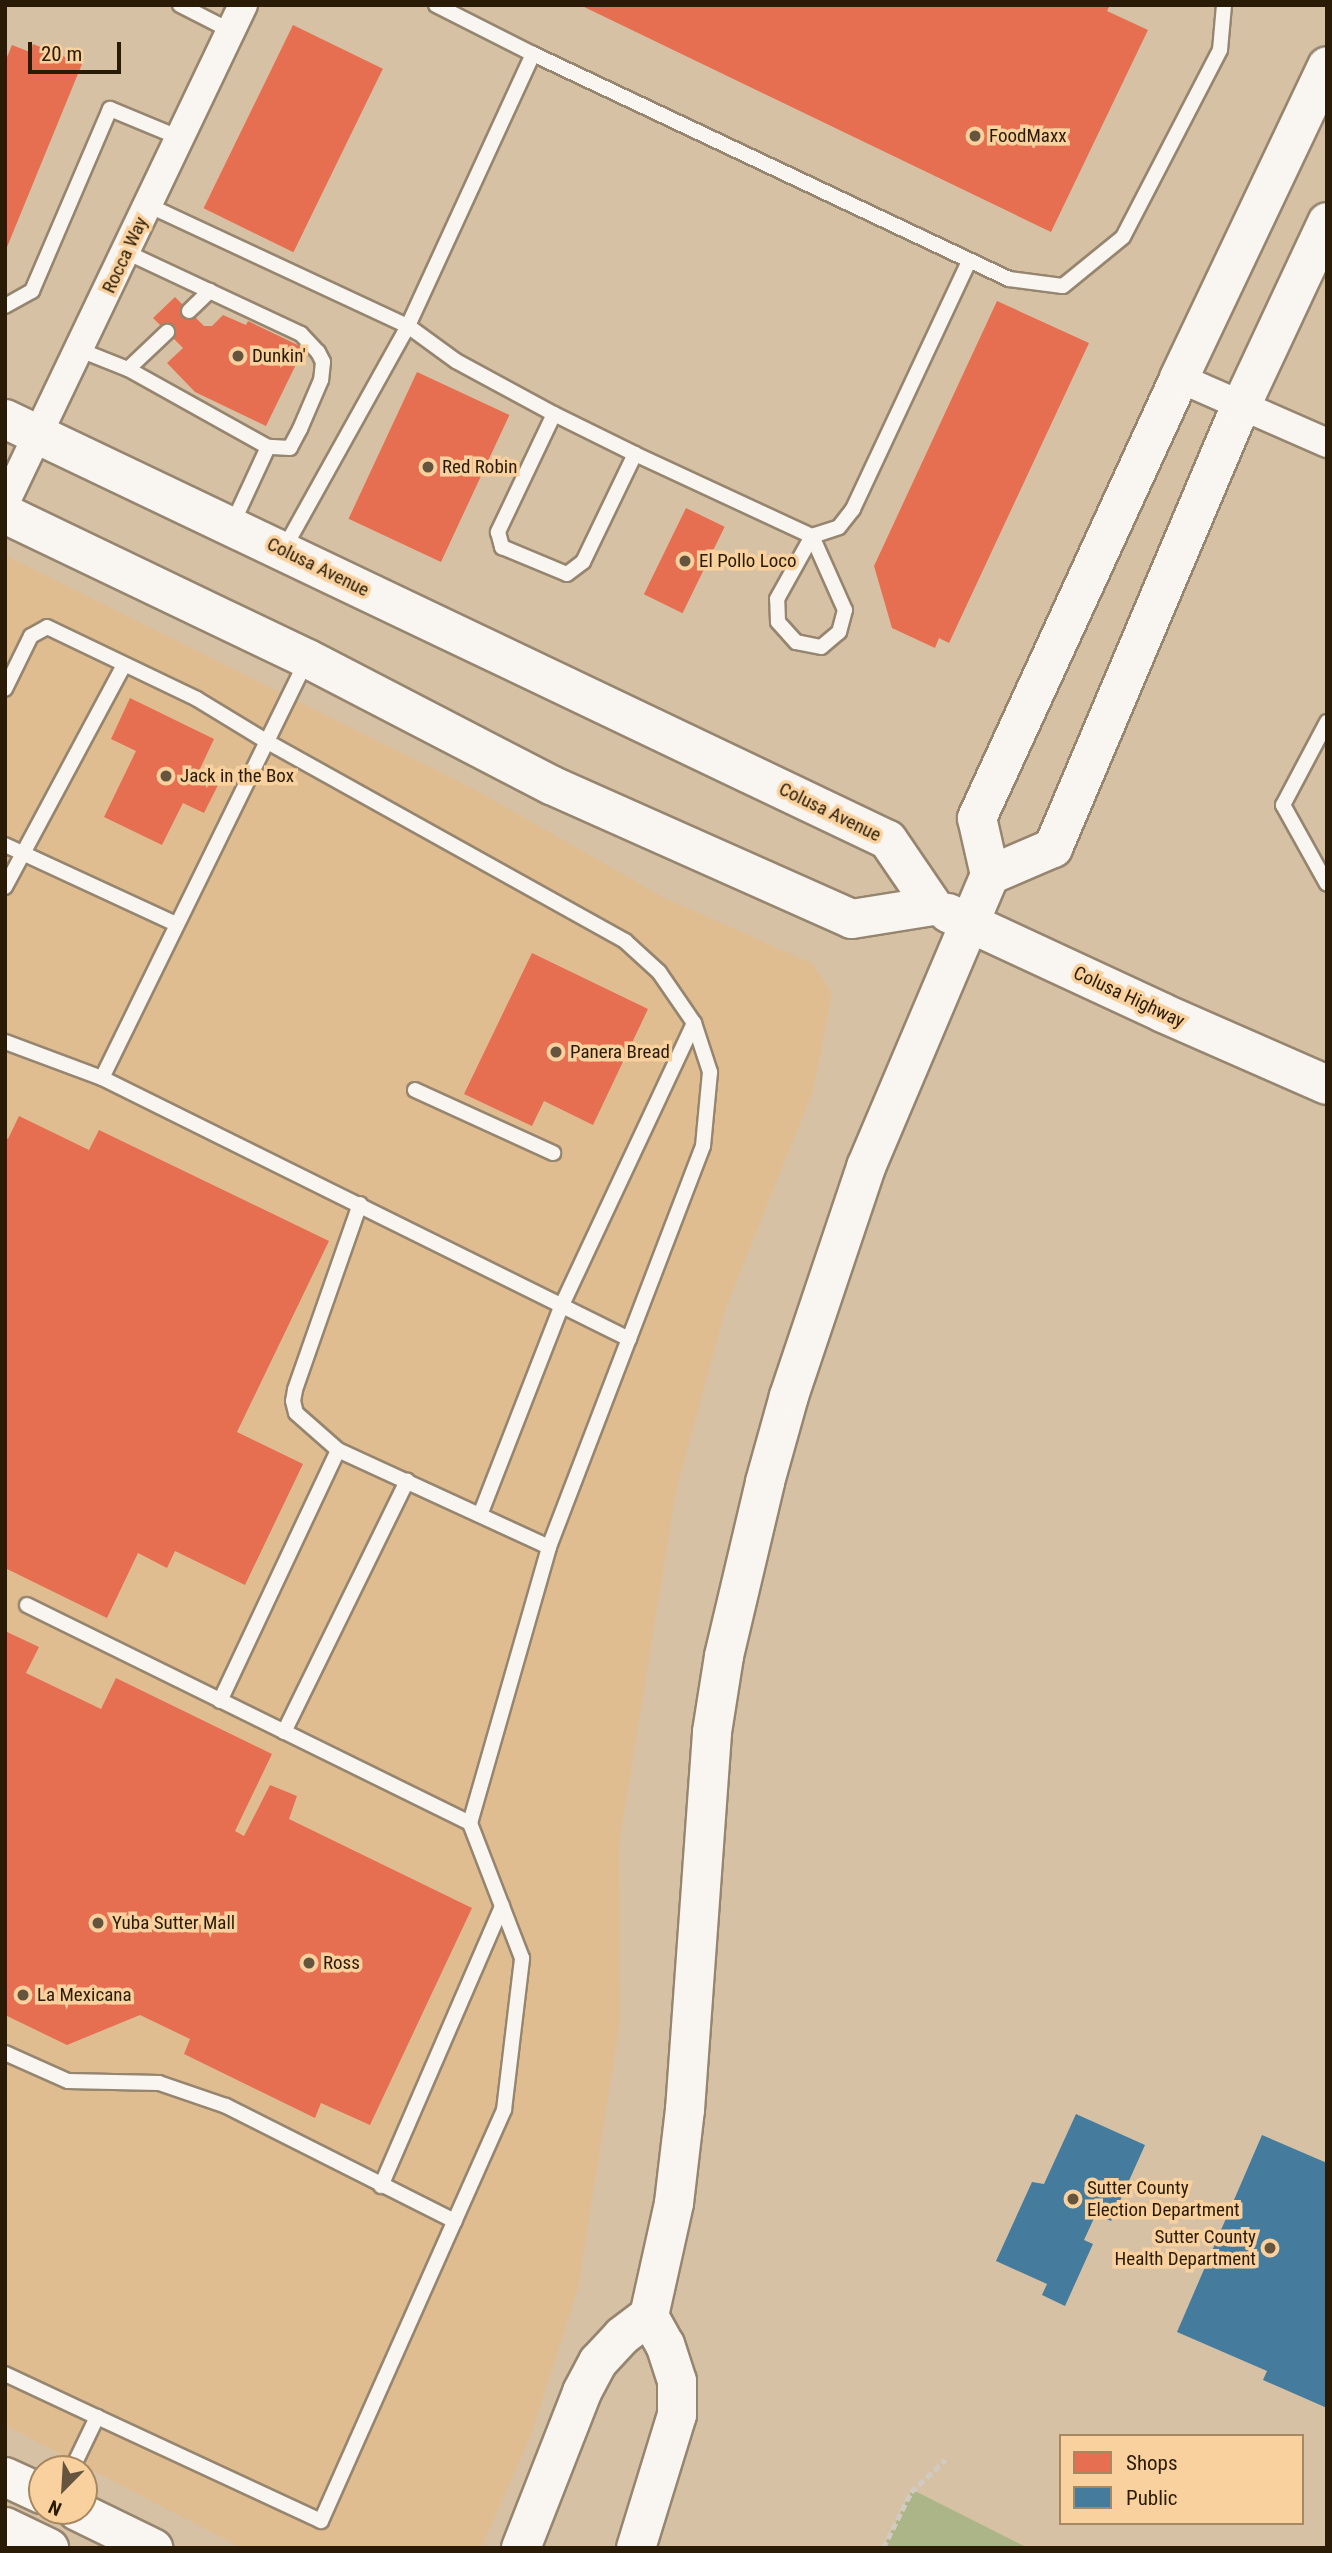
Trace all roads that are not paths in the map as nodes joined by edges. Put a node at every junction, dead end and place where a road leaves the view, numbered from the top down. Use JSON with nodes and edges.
{"nodes":[{"id":1,"x":180,"y":5,"type":"edge"},
{"id":2,"x":243,"y":5,"type":"edge"},
{"id":3,"x":436,"y":5,"type":"edge"},
{"id":4,"x":1224,"y":5,"type":"edge"},
{"id":5,"x":231,"y":31,"type":"junction"},
{"id":6,"x":533,"y":54,"type":"junction"},
{"id":7,"x":1327,"y":66,"type":"edge"},
{"id":8,"x":180,"y":138,"type":"junction"},
{"id":9,"x":148,"y":205,"type":"junction"},
{"id":10,"x":1327,"y":222,"type":"edge"},
{"id":11,"x":126,"y":251,"type":"junction"},
{"id":12,"x":969,"y":261,"type":"junction"},
{"id":13,"x":210,"y":291,"type":"junction"},
{"id":14,"x":5,"y":306,"type":"edge"},
{"id":15,"x":189,"y":311,"type":"dead end"},
{"id":16,"x":408,"y":326,"type":"junction"},
{"id":17,"x":167,"y":332,"type":"dead end"},
{"id":18,"x":80,"y":350,"type":"junction"},
{"id":19,"x":128,"y":369,"type":"junction"},
{"id":20,"x":1179,"y":378,"type":"junction"},
{"id":21,"x":1241,"y":406,"type":"junction"},
{"id":22,"x":554,"y":414,"type":"junction"},
{"id":23,"x":5,"y":419,"type":"edge"},
{"id":24,"x":40,"y":434,"type":"junction"},
{"id":25,"x":1327,"y":443,"type":"edge"},
{"id":26,"x":268,"y":447,"type":"junction"},
{"id":27,"x":635,"y":454,"type":"junction"},
{"id":28,"x":5,"y":503,"type":"edge"},
{"id":29,"x":5,"y":514,"type":"edge"},
{"id":30,"x":232,"y":526,"type":"junction"},
{"id":31,"x":812,"y":536,"type":"junction"},
{"id":32,"x":283,"y":551,"type":"junction"},
{"id":33,"x":308,"y":659,"type":"junction"},
{"id":34,"x":124,"y":665,"type":"junction"},
{"id":35,"x":5,"y":689,"type":"edge"},
{"id":36,"x":1327,"y":722,"type":"edge"},
{"id":37,"x":266,"y":741,"type":"junction"},
{"id":38,"x":5,"y":845,"type":"edge"},
{"id":39,"x":22,"y":853,"type":"junction"},
{"id":40,"x":990,"y":875,"type":"junction"},
{"id":41,"x":1327,"y":884,"type":"edge"},
{"id":42,"x":5,"y":887,"type":"edge"},
{"id":43,"x":933,"y":906,"type":"junction"},
{"id":44,"x":970,"y":922,"type":"junction"},
{"id":45,"x":176,"y":924,"type":"junction"},
{"id":46,"x":694,"y":1023,"type":"junction"},
{"id":47,"x":5,"y":1042,"type":"edge"},
{"id":48,"x":102,"y":1078,"type":"junction"},
{"id":49,"x":1327,"y":1085,"type":"edge"},
{"id":50,"x":415,"y":1090,"type":"dead end"},
{"id":51,"x":553,"y":1153,"type":"dead end"},
{"id":52,"x":360,"y":1204,"type":"junction"},
{"id":53,"x":562,"y":1305,"type":"junction"},
{"id":54,"x":629,"y":1339,"type":"junction"},
{"id":55,"x":338,"y":1450,"type":"junction"},
{"id":56,"x":407,"y":1482,"type":"junction"},
{"id":57,"x":480,"y":1515,"type":"junction"},
{"id":58,"x":549,"y":1547,"type":"junction"},
{"id":59,"x":27,"y":1605,"type":"dead end"},
{"id":60,"x":220,"y":1701,"type":"junction"},
{"id":61,"x":284,"y":1732,"type":"junction"},
{"id":62,"x":470,"y":1823,"type":"junction"},
{"id":63,"x":502,"y":1906,"type":"junction"},
{"id":64,"x":5,"y":2053,"type":"edge"},
{"id":65,"x":381,"y":2186,"type":"junction"},
{"id":66,"x":455,"y":2221,"type":"junction"},
{"id":67,"x":649,"y":2316,"type":"junction"},
{"id":68,"x":5,"y":2374,"type":"edge"},
{"id":69,"x":97,"y":2417,"type":"junction"},
{"id":70,"x":79,"y":2455,"type":"edge"},
{"id":71,"x":5,"y":2477,"type":"edge"},
{"id":72,"x":28,"y":2488,"type":"edge"},
{"id":73,"x":98,"y":2521,"type":"edge"},
{"id":74,"x":5,"y":2527,"type":"edge"},
{"id":75,"x":49,"y":2548,"type":"edge"},
{"id":76,"x":153,"y":2548,"type":"edge"},
{"id":77,"x":521,"y":2548,"type":"edge"},
{"id":78,"x":636,"y":2548,"type":"edge"}],
"edges":[{"from":1,"to":5,"type":"lane"},
{"from":2,"to":5,"type":"street","name":"Rocca Way"},
{"from":3,"to":6,"type":"lane"},
{"from":4,"to":12,"type":"lane"},
{"from":5,"to":8,"type":"street","name":"Rocca Way"},
{"from":6,"to":12,"type":"lane"},
{"from":6,"to":16,"type":"lane"},
{"from":7,"to":20,"type":"main road"},
{"from":8,"to":9,"type":"street","name":"Rocca Way"},
{"from":8,"to":14,"type":"lane"},
{"from":9,"to":11,"type":"street","name":"Rocca Way"},
{"from":9,"to":16,"type":"lane"},
{"from":10,"to":21,"type":"main road"},
{"from":11,"to":13,"type":"lane"},
{"from":11,"to":18,"type":"street","name":"Rocca Way"},
{"from":12,"to":31,"type":"lane"},
{"from":13,"to":15,"type":"lane"},
{"from":13,"to":26,"type":"lane"},
{"from":16,"to":22,"type":"lane"},
{"from":16,"to":32,"type":"lane"},
{"from":17,"to":19,"type":"lane"},
{"from":18,"to":19,"type":"lane"},
{"from":18,"to":24,"type":"street","name":"Rocca Way"},
{"from":19,"to":26,"type":"lane"},
{"from":20,"to":21,"type":"street"},
{"from":20,"to":40,"type":"main road"},
{"from":21,"to":25,"type":"street"},
{"from":21,"to":40,"type":"main road"},
{"from":22,"to":27,"type":"lane"},
{"from":22,"to":27,"type":"lane"},
{"from":23,"to":24,"type":"main road","name":"Colusa Avenue"},
{"from":24,"to":28,"type":"street","name":"Rocca Way"},
{"from":24,"to":30,"type":"main road","name":"Colusa Avenue"},
{"from":26,"to":30,"type":"lane"},
{"from":27,"to":31,"type":"lane"},
{"from":29,"to":33,"type":"main road"},
{"from":30,"to":32,"type":"main road","name":"Colusa Avenue"},
{"from":31,"to":31,"type":"lane"},
{"from":32,"to":43,"type":"main road","name":"Colusa Avenue"},
{"from":33,"to":37,"type":"lane"},
{"from":33,"to":43,"type":"main road"},
{"from":34,"to":35,"type":"lane"},
{"from":34,"to":37,"type":"lane"},
{"from":34,"to":39,"type":"lane"},
{"from":36,"to":41,"type":"lane"},
{"from":37,"to":45,"type":"lane"},
{"from":37,"to":46,"type":"lane"},
{"from":38,"to":39,"type":"lane"},
{"from":39,"to":42,"type":"lane"},
{"from":39,"to":45,"type":"lane"},
{"from":40,"to":44,"type":"main road"},
{"from":43,"to":44,"type":"main road","name":"Colusa Highway"},
{"from":44,"to":49,"type":"main road","name":"Colusa Highway"},
{"from":44,"to":67,"type":"main road"},
{"from":45,"to":48,"type":"lane"},
{"from":46,"to":53,"type":"lane"},
{"from":46,"to":54,"type":"lane"},
{"from":47,"to":48,"type":"lane"},
{"from":48,"to":52,"type":"lane"},
{"from":50,"to":51,"type":"lane"},
{"from":52,"to":53,"type":"lane"},
{"from":52,"to":55,"type":"lane"},
{"from":53,"to":54,"type":"lane"},
{"from":53,"to":57,"type":"lane"},
{"from":54,"to":58,"type":"lane"},
{"from":55,"to":56,"type":"lane"},
{"from":55,"to":60,"type":"lane"},
{"from":56,"to":57,"type":"lane"},
{"from":56,"to":61,"type":"lane"},
{"from":57,"to":58,"type":"lane"},
{"from":58,"to":62,"type":"lane"},
{"from":59,"to":60,"type":"lane"},
{"from":60,"to":61,"type":"lane"},
{"from":61,"to":62,"type":"lane"},
{"from":62,"to":63,"type":"lane"},
{"from":63,"to":65,"type":"lane"},
{"from":63,"to":66,"type":"lane"},
{"from":64,"to":65,"type":"lane"},
{"from":65,"to":66,"type":"lane"},
{"from":66,"to":69,"type":"lane"},
{"from":67,"to":77,"type":"main road"},
{"from":67,"to":78,"type":"main road"},
{"from":68,"to":69,"type":"lane"},
{"from":69,"to":70,"type":"lane"},
{"from":71,"to":72,"type":"main road"},
{"from":73,"to":76,"type":"main road"},
{"from":74,"to":75,"type":"main road"}]}
